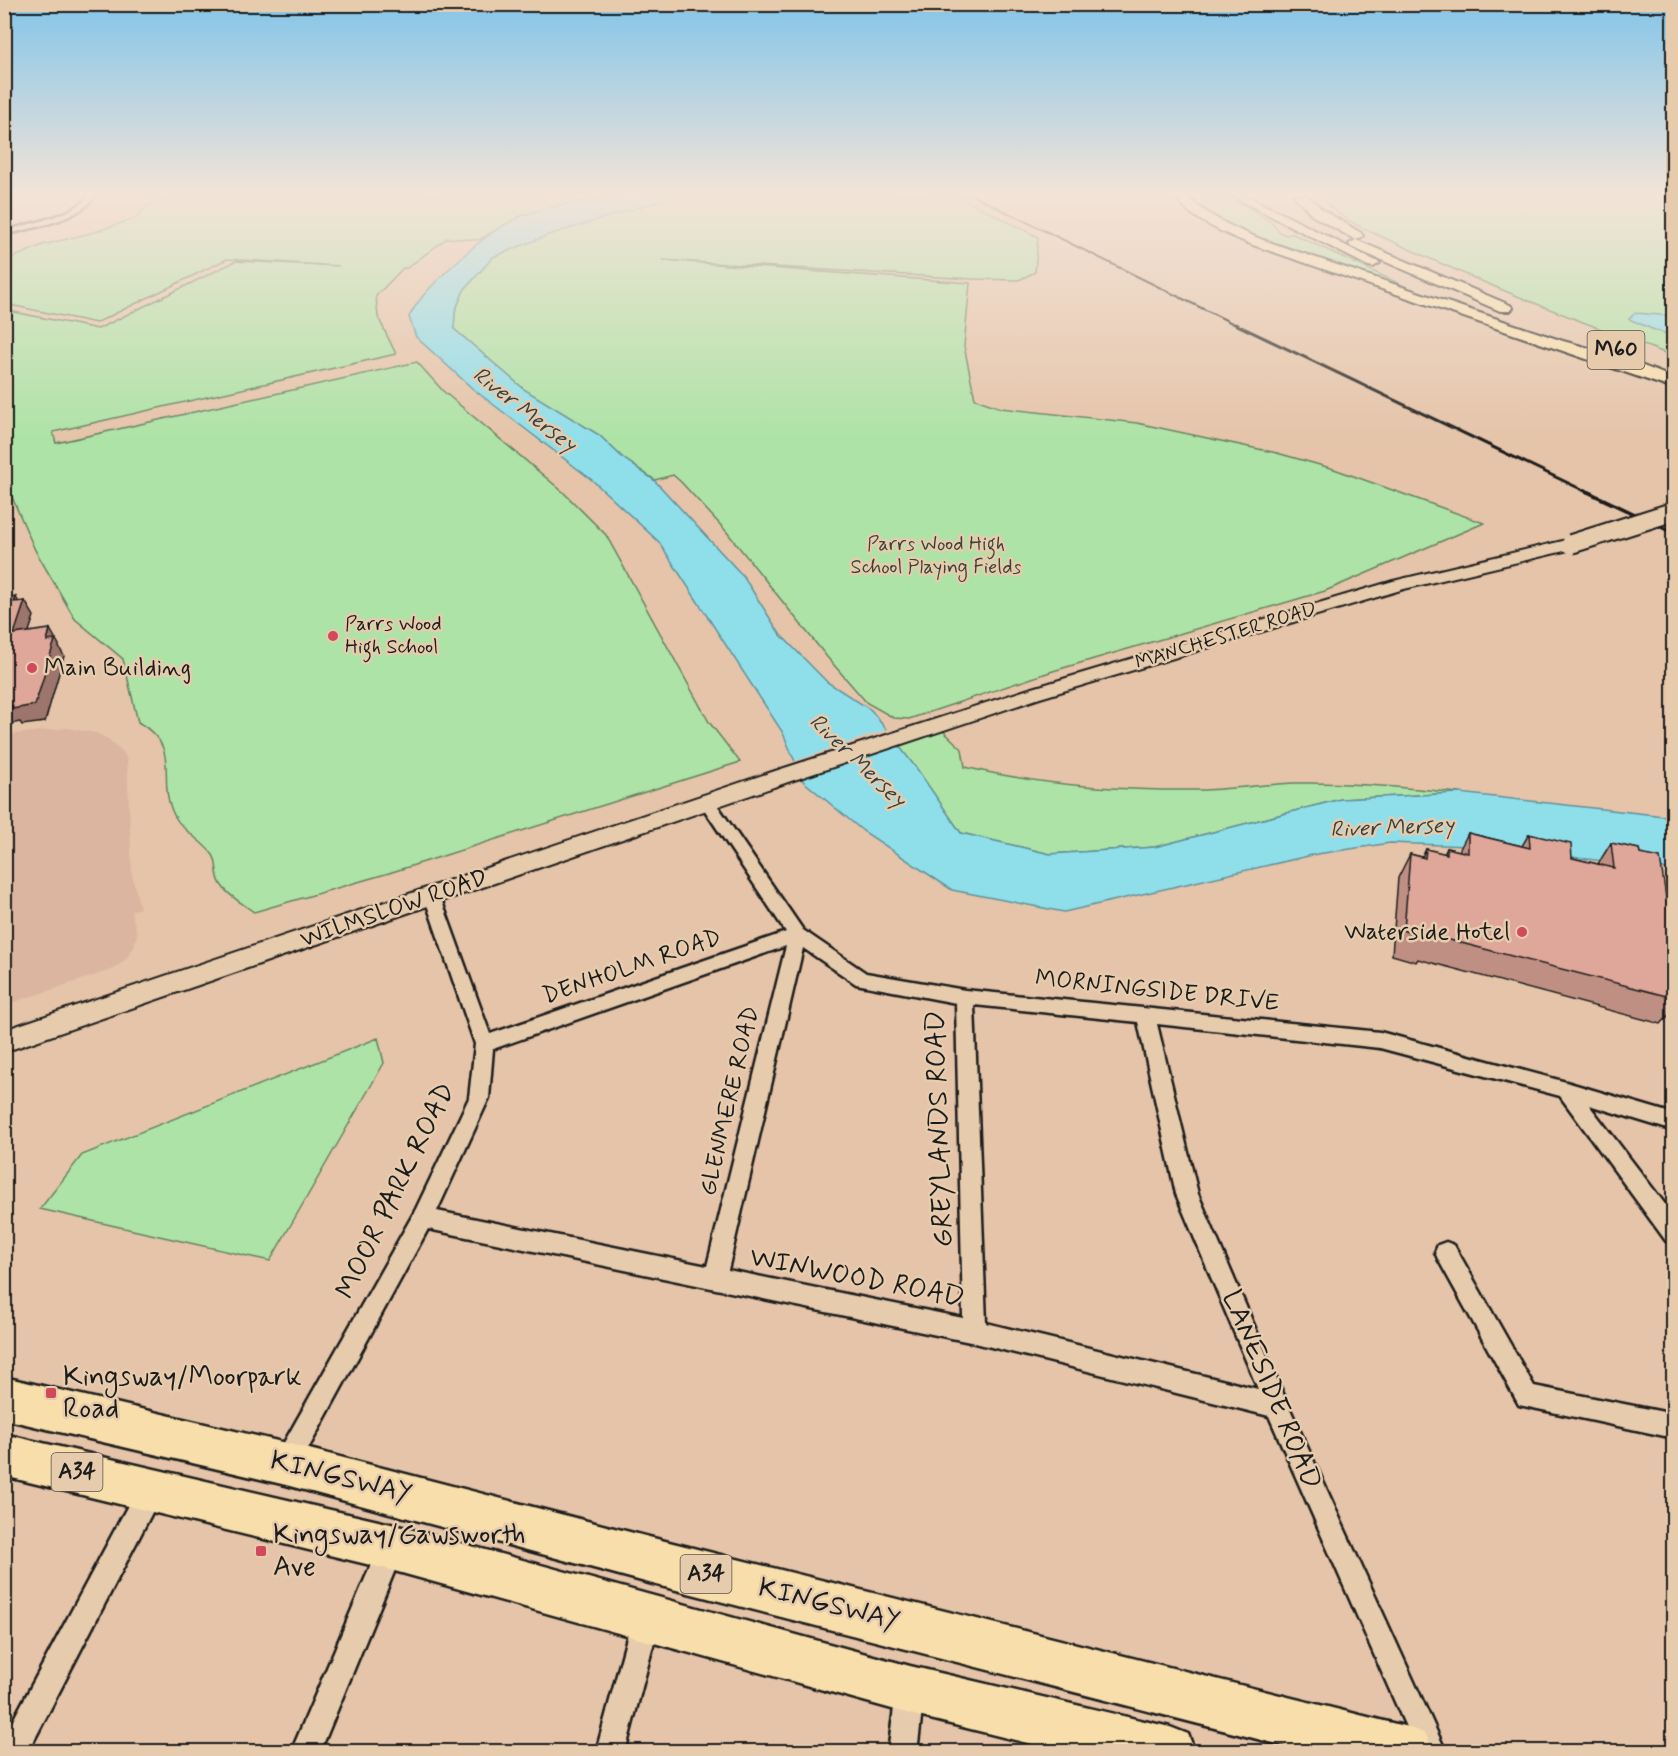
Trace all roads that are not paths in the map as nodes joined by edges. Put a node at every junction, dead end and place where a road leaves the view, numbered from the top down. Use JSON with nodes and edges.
{"nodes":[{"id":1,"x":1360,"y":277,"type":"edge"},
{"id":2,"x":1403,"y":277,"type":"edge"},
{"id":3,"x":1432,"y":277,"type":"edge"},
{"id":4,"x":1444,"y":277,"type":"edge"},
{"id":5,"x":1558,"y":329,"type":"dead end"},
{"id":6,"x":1627,"y":366,"type":"junction"},
{"id":7,"x":1674,"y":371,"type":"edge"},
{"id":8,"x":1674,"y":384,"type":"edge"},
{"id":9,"x":1671,"y":513,"type":"edge"},
{"id":10,"x":783,"y":776,"type":"joint"},
{"id":11,"x":708,"y":803,"type":"junction"},
{"id":12,"x":432,"y":896,"type":"junction"},
{"id":13,"x":797,"y":935,"type":"junction"},
{"id":14,"x":965,"y":997,"type":"junction"},
{"id":15,"x":1146,"y":1017,"type":"junction"},
{"id":16,"x":4,"y":1041,"type":"edge"},
{"id":17,"x":484,"y":1044,"type":"junction"},
{"id":18,"x":1566,"y":1090,"type":"junction"},
{"id":19,"x":1674,"y":1123,"type":"edge"},
{"id":20,"x":423,"y":1218,"type":"junction"},
{"id":21,"x":1674,"y":1234,"type":"edge"},
{"id":22,"x":1446,"y":1252,"type":"dead end"},
{"id":23,"x":715,"y":1280,"type":"junction"},
{"id":24,"x":975,"y":1332,"type":"junction"},
{"id":25,"x":4,"y":1398,"type":"edge"},
{"id":26,"x":1277,"y":1406,"type":"junction"},
{"id":27,"x":1674,"y":1426,"type":"edge"},
{"id":28,"x":4,"y":1455,"type":"edge"},
{"id":29,"x":286,"y":1464,"type":"junction"},
{"id":30,"x":150,"y":1489,"type":"junction"},
{"id":31,"x":391,"y":1547,"type":"junction"},
{"id":32,"x":646,"y":1619,"type":"junction"},
{"id":33,"x":910,"y":1690,"type":"junction"},
{"id":34,"x":12,"y":1752,"type":"edge"},
{"id":35,"x":305,"y":1752,"type":"edge"},
{"id":36,"x":610,"y":1752,"type":"edge"},
{"id":37,"x":902,"y":1752,"type":"edge"},
{"id":38,"x":1170,"y":1752,"type":"edge"},
{"id":39,"x":1408,"y":1752,"type":"edge"},
{"id":40,"x":1432,"y":1752,"type":"edge"}],
"edges":[{"from":1,"to":6,"type":"highway","number":"M60"},
{"from":2,"to":6,"type":"highway","number":"M60"},
{"from":3,"to":4,"type":"highway"},
{"from":5,"to":7,"type":"highway","number":"M60"},
{"from":6,"to":8,"type":"highway","number":"M60"},
{"from":9,"to":10,"type":"main road","name":"MANCHESTER ROAD","bridge":true},
{"from":10,"to":11,"type":"main road","name":"WILMSLOW ROAD"},
{"from":11,"to":12,"type":"main road","name":"WILMSLOW ROAD"},
{"from":11,"to":13,"type":"street","name":"MORNINGSIDE DRIVE"},
{"from":12,"to":16,"type":"main road","name":"WILMSLOW ROAD"},
{"from":12,"to":17,"type":"street","name":"MOOR PARK ROAD"},
{"from":13,"to":14,"type":"street","name":"MORNINGSIDE DRIVE"},
{"from":13,"to":17,"type":"street","name":"DENHOLM ROAD"},
{"from":13,"to":23,"type":"street","name":"GLENMERE ROAD"},
{"from":14,"to":15,"type":"street","name":"MORNINGSIDE DRIVE"},
{"from":14,"to":24,"type":"street","name":"GREYLANDS ROAD"},
{"from":15,"to":18,"type":"street","name":"MORNINGSIDE DRIVE"},
{"from":15,"to":26,"type":"street","name":"LANESIDE ROAD"},
{"from":17,"to":20,"type":"street","name":"MOOR PARK ROAD"},
{"from":18,"to":19,"type":"street","name":"MORNINGSIDE DRIVE"},
{"from":18,"to":21,"type":"street"},
{"from":20,"to":23,"type":"street","name":"WINWOOD ROAD"},
{"from":20,"to":29,"type":"street","name":"MOOR PARK ROAD"},
{"from":22,"to":27,"type":"street"},
{"from":23,"to":24,"type":"street","name":"WINWOOD ROAD"},
{"from":24,"to":26,"type":"street","name":"WINWOOD ROAD"},
{"from":25,"to":29,"type":"highway","name":"KINGSWAY","number":"A34"},
{"from":26,"to":40,"type":"street","name":"LANESIDE ROAD"},
{"from":28,"to":30,"type":"highway","number":"A34"},
{"from":29,"to":39,"type":"highway","name":"KINGSWAY","number":"A34"},
{"from":30,"to":31,"type":"highway","number":"A34"},
{"from":30,"to":34,"type":"street"},
{"from":31,"to":32,"type":"highway","number":"A34"},
{"from":31,"to":35,"type":"street"},
{"from":32,"to":33,"type":"highway","number":"A34"},
{"from":32,"to":36,"type":"street"},
{"from":33,"to":37,"type":"street"},
{"from":33,"to":38,"type":"highway","number":"A34"}]}
